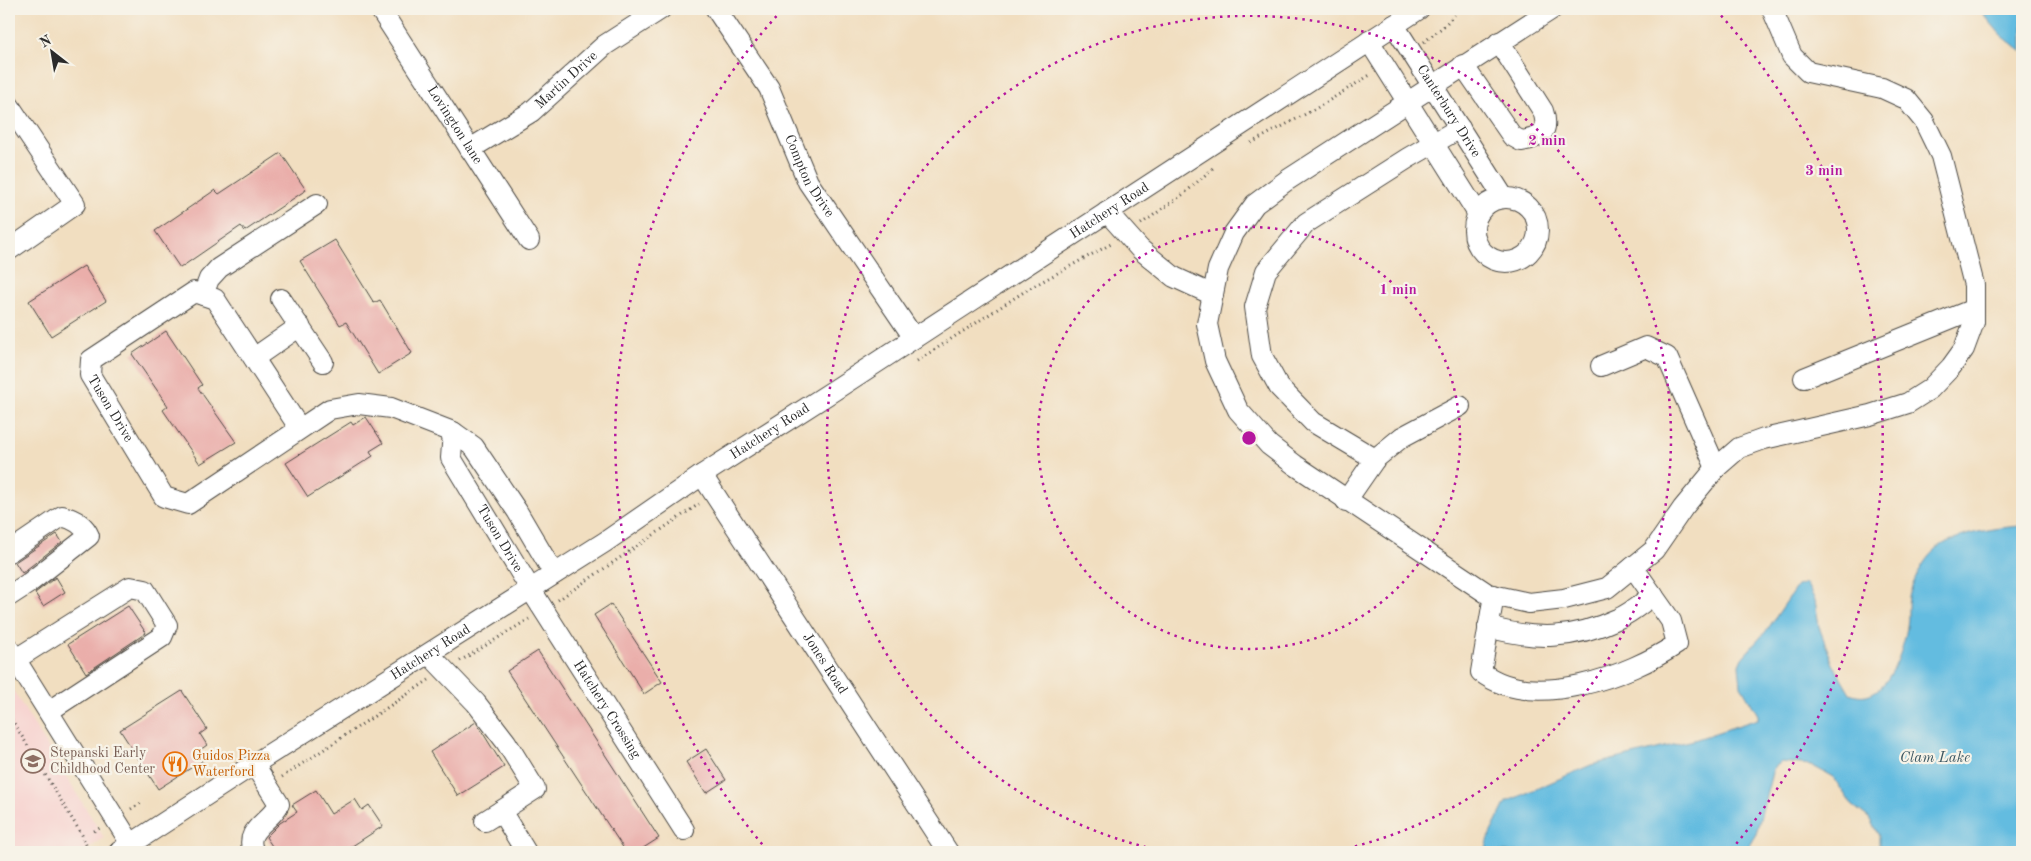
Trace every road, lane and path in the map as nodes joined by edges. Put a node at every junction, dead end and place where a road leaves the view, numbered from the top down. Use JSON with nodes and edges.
{"nodes":[{"id":1,"x":380,"y":9,"type":"edge"},
{"id":2,"x":661,"y":9,"type":"edge"},
{"id":3,"x":716,"y":9,"type":"edge"},
{"id":4,"x":1419,"y":9,"type":"edge"},
{"id":5,"x":1460,"y":9,"type":"edge"},
{"id":6,"x":1552,"y":9,"type":"edge"},
{"id":7,"x":1772,"y":9,"type":"edge"},
{"id":8,"x":1394,"y":25,"type":"junction"},
{"id":9,"x":1369,"y":41,"type":"junction"},
{"id":10,"x":1499,"y":42,"type":"junction"},
{"id":11,"x":1411,"y":51,"type":"junction"},
{"id":12,"x":1463,"y":65,"type":"junction"},
{"id":13,"x":1385,"y":66,"type":"junction"},
{"id":14,"x":1433,"y":85,"type":"junction"},
{"id":15,"x":1408,"y":101,"type":"junction"},
{"id":16,"x":9,"y":105,"type":"edge"},
{"id":17,"x":1460,"y":128,"type":"junction"},
{"id":18,"x":1434,"y":143,"type":"junction"},
{"id":19,"x":1248,"y":145,"type":"dead end"},
{"id":20,"x":470,"y":149,"type":"junction"},
{"id":21,"x":1219,"y":164,"type":"dead end"},
{"id":22,"x":1504,"y":198,"type":"junction"},
{"id":23,"x":317,"y":204,"type":"dead end"},
{"id":24,"x":1107,"y":212,"type":"junction"},
{"id":25,"x":1478,"y":214,"type":"junction"},
{"id":26,"x":1127,"y":234,"type":"junction"},
{"id":27,"x":529,"y":240,"type":"dead end"},
{"id":28,"x":9,"y":250,"type":"edge"},
{"id":29,"x":203,"y":295,"type":"junction"},
{"id":30,"x":1213,"y":295,"type":"junction"},
{"id":31,"x":281,"y":299,"type":"dead end"},
{"id":32,"x":1974,"y":309,"type":"junction"},
{"id":33,"x":300,"y":326,"type":"junction"},
{"id":34,"x":914,"y":338,"type":"junction"},
{"id":35,"x":254,"y":358,"type":"junction"},
{"id":36,"x":324,"y":362,"type":"dead end"},
{"id":37,"x":912,"y":364,"type":"dead end"},
{"id":38,"x":1601,"y":366,"type":"dead end"},
{"id":39,"x":1804,"y":378,"type":"dead end"},
{"id":40,"x":1460,"y":406,"type":"dead end"},
{"id":41,"x":300,"y":429,"type":"junction"},
{"id":42,"x":453,"y":432,"type":"junction"},
{"id":43,"x":1375,"y":459,"type":"junction"},
{"id":44,"x":1716,"y":468,"type":"junction"},
{"id":45,"x":702,"y":475,"type":"junction"},
{"id":46,"x":714,"y":494,"type":"junction"},
{"id":47,"x":1346,"y":501,"type":"junction"},
{"id":48,"x":9,"y":552,"type":"edge"},
{"id":49,"x":1634,"y":567,"type":"junction"},
{"id":50,"x":554,"y":574,"type":"junction"},
{"id":51,"x":531,"y":590,"type":"junction"},
{"id":52,"x":1494,"y":595,"type":"junction"},
{"id":53,"x":1653,"y":595,"type":"junction"},
{"id":54,"x":9,"y":596,"type":"edge"},
{"id":55,"x":543,"y":610,"type":"junction"},
{"id":56,"x":1488,"y":627,"type":"junction"},
{"id":57,"x":12,"y":654,"type":"edge"},
{"id":58,"x":429,"y":654,"type":"junction"},
{"id":59,"x":444,"y":670,"type":"junction"},
{"id":60,"x":49,"y":711,"type":"junction"},
{"id":61,"x":9,"y":715,"type":"edge"},
{"id":62,"x":254,"y":764,"type":"junction"},
{"id":63,"x":269,"y":785,"type":"junction"},
{"id":64,"x":684,"y":830,"type":"dead end"},
{"id":65,"x":129,"y":850,"type":"edge"},
{"id":66,"x":89,"y":852,"type":"edge"},
{"id":67,"x":254,"y":852,"type":"edge"},
{"id":68,"x":526,"y":852,"type":"edge"},
{"id":69,"x":948,"y":852,"type":"edge"}],
"edges":[{"from":1,"to":20,"type":"street","name":"Lovington lane"},
{"from":2,"to":20,"type":"street","name":"Martin Drive"},
{"from":3,"to":34,"type":"street","name":"Compton Drive"},
{"from":4,"to":8,"type":"street","name":"Hatchery Road"},
{"from":5,"to":11,"type":"path"},
{"from":6,"to":10,"type":"street"},
{"from":7,"to":32,"type":"street"},
{"from":8,"to":9,"type":"street","name":"Hatchery Road"},
{"from":8,"to":11,"type":"street","name":"Canterbury Drive"},
{"from":9,"to":13,"type":"street"},
{"from":9,"to":24,"type":"street","name":"Hatchery Road"},
{"from":10,"to":12,"type":"street"},
{"from":10,"to":12,"type":"street"},
{"from":11,"to":14,"type":"street","name":"Canterbury Drive"},
{"from":12,"to":14,"type":"street"},
{"from":13,"to":15,"type":"street"},
{"from":13,"to":19,"type":"path"},
{"from":14,"to":15,"type":"street"},
{"from":14,"to":17,"type":"street","name":"Canterbury Drive"},
{"from":15,"to":18,"type":"street"},
{"from":15,"to":30,"type":"street"},
{"from":16,"to":28,"type":"street"},
{"from":17,"to":18,"type":"street"},
{"from":17,"to":22,"type":"street","name":"Canterbury Drive"},
{"from":18,"to":25,"type":"street"},
{"from":18,"to":43,"type":"street"},
{"from":20,"to":27,"type":"street","name":"Lovington lane"},
{"from":21,"to":26,"type":"path"},
{"from":22,"to":25,"type":"street"},
{"from":22,"to":25,"type":"street"},
{"from":23,"to":29,"type":"street"},
{"from":24,"to":26,"type":"street"},
{"from":24,"to":34,"type":"street","name":"Hatchery Road"},
{"from":26,"to":30,"type":"street"},
{"from":26,"to":37,"type":"path"},
{"from":29,"to":35,"type":"street"},
{"from":29,"to":41,"type":"street","name":"Tuson Drive"},
{"from":30,"to":47,"type":"street"},
{"from":31,"to":33,"type":"street"},
{"from":32,"to":39,"type":"street"},
{"from":32,"to":44,"type":"street"},
{"from":33,"to":35,"type":"street"},
{"from":33,"to":36,"type":"street"},
{"from":34,"to":45,"type":"street","name":"Hatchery Road"},
{"from":35,"to":41,"type":"street"},
{"from":38,"to":44,"type":"street"},
{"from":40,"to":43,"type":"street"},
{"from":41,"to":42,"type":"street","name":"Tuson Drive"},
{"from":42,"to":50,"type":"street","name":"Tuson Drive"},
{"from":42,"to":51,"type":"street","name":"Tuson Drive"},
{"from":43,"to":47,"type":"street"},
{"from":44,"to":49,"type":"street"},
{"from":45,"to":46,"type":"street","name":"Jones Road"},
{"from":45,"to":50,"type":"street","name":"Hatchery Road"},
{"from":46,"to":55,"type":"path"},
{"from":46,"to":69,"type":"street","name":"Jones Road"},
{"from":47,"to":52,"type":"street"},
{"from":48,"to":54,"type":"street"},
{"from":49,"to":52,"type":"street"},
{"from":49,"to":53,"type":"street"},
{"from":50,"to":51,"type":"street","name":"Hatchery Road"},
{"from":51,"to":55,"type":"street","name":"Hatchery Crossing"},
{"from":51,"to":58,"type":"street","name":"Hatchery Road"},
{"from":52,"to":56,"type":"street"},
{"from":53,"to":56,"type":"street"},
{"from":53,"to":56,"type":"street"},
{"from":55,"to":59,"type":"path"},
{"from":55,"to":64,"type":"street","name":"Hatchery Crossing"},
{"from":57,"to":60,"type":"street"},
{"from":57,"to":60,"type":"street"},
{"from":58,"to":59,"type":"street"},
{"from":58,"to":62,"type":"street","name":"Hatchery Road"},
{"from":59,"to":63,"type":"path"},
{"from":59,"to":68,"type":"street"},
{"from":60,"to":65,"type":"street"},
{"from":61,"to":66,"type":"path"},
{"from":62,"to":63,"type":"street"},
{"from":62,"to":65,"type":"street","name":"Hatchery Road"},
{"from":63,"to":67,"type":"street"}]}
